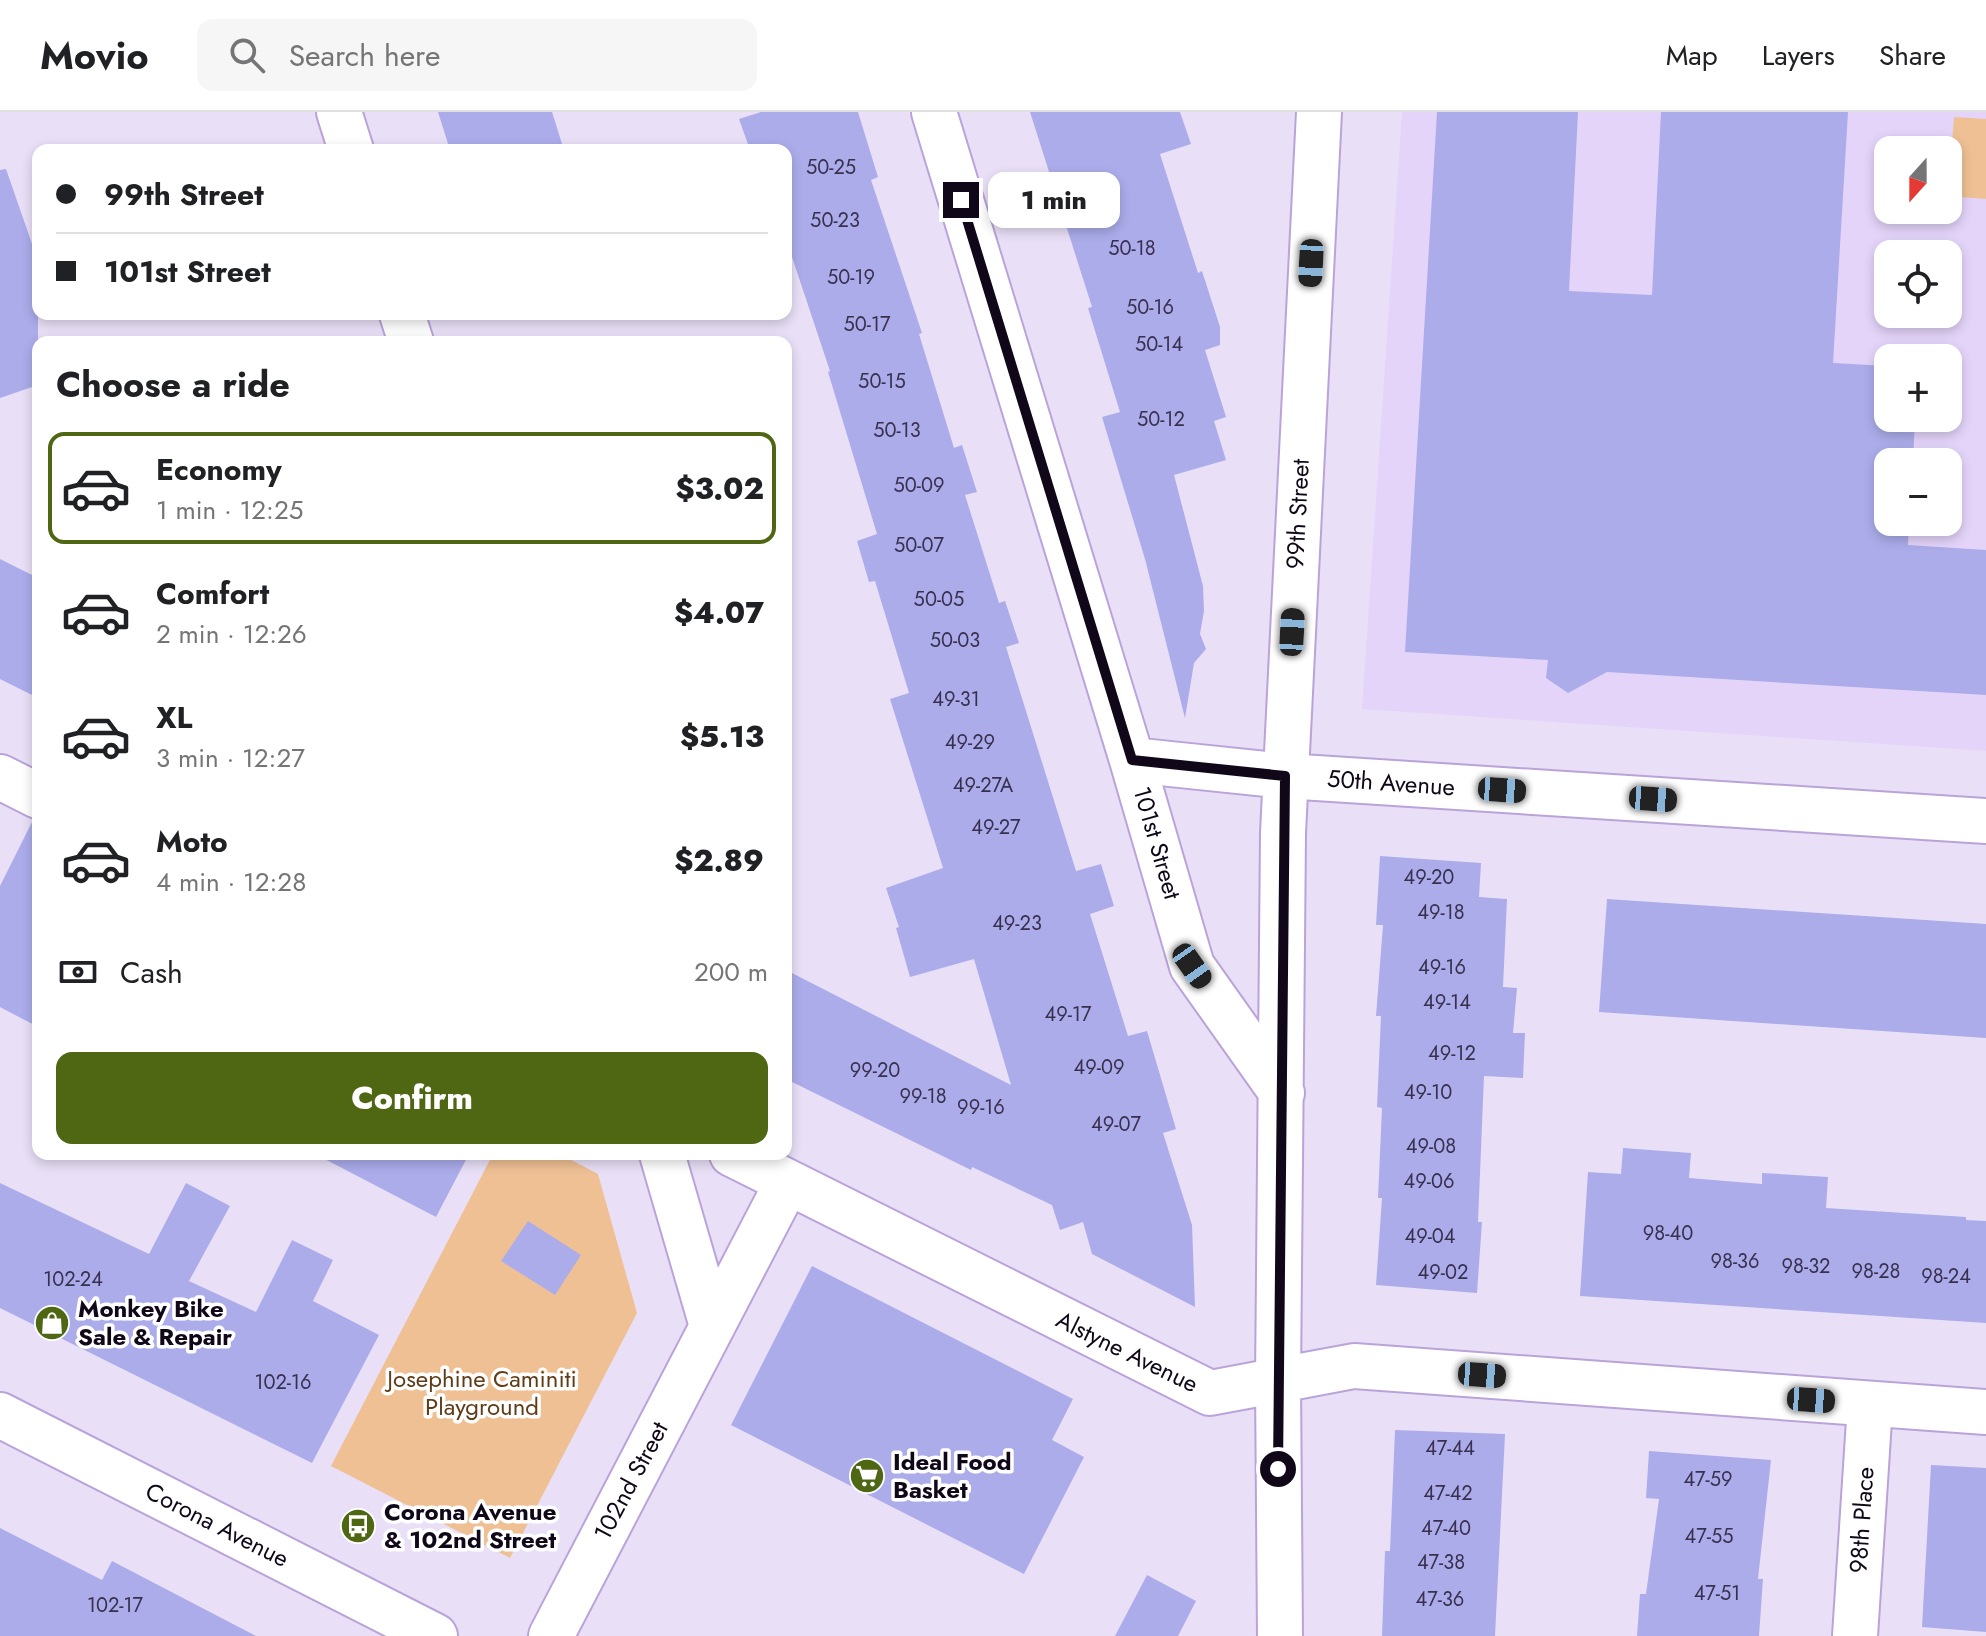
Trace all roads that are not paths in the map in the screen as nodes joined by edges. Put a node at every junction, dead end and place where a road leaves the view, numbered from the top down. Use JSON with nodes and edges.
{"nodes":[{"id":1,"x":339,"y":112,"type":"edge"},
{"id":2,"x":934,"y":112,"type":"edge"},
{"id":3,"x":1319,"y":112,"type":"edge"},
{"id":4,"x":349,"y":144,"type":"edge"},
{"id":5,"x":1132,"y":760,"type":"junction"},
{"id":6,"x":1285,"y":776,"type":"junction"},
{"id":7,"x":0,"y":777,"type":"edge"},
{"id":8,"x":32,"y":793,"type":"edge"},
{"id":9,"x":1986,"y":821,"type":"edge"},
{"id":10,"x":1282,"y":1093,"type":"junction"},
{"id":11,"x":664,"y":1160,"type":"edge"},
{"id":12,"x":743,"y":1160,"type":"edge"},
{"id":13,"x":787,"y":1183,"type":"junction"},
{"id":14,"x":712,"y":1326,"type":"junction"},
{"id":15,"x":1278,"y":1381,"type":"junction"},
{"id":16,"x":1870,"y":1405,"type":"junction"},
{"id":17,"x":1986,"y":1412,"type":"edge"},
{"id":18,"x":0,"y":1415,"type":"edge"},
{"id":19,"x":435,"y":1636,"type":"edge"},
{"id":20,"x":551,"y":1636,"type":"edge"},
{"id":21,"x":1280,"y":1636,"type":"edge"},
{"id":22,"x":1855,"y":1636,"type":"edge"}],
"edges":[{"from":1,"to":4,"type":"street"},
{"from":2,"to":5,"type":"street","name":"101st Street"},
{"from":3,"to":6,"type":"street","name":"99th Street"},
{"from":5,"to":6,"type":"street","name":"50th Avenue"},
{"from":5,"to":10,"type":"street","name":"101st Street"},
{"from":6,"to":9,"type":"street","name":"50th Avenue"},
{"from":6,"to":10,"type":"street","name":"99th Street"},
{"from":7,"to":8,"type":"street"},
{"from":10,"to":15,"type":"street","name":"99th Street"},
{"from":11,"to":14,"type":"street"},
{"from":12,"to":13,"type":"street","name":"Alstyne Avenue"},
{"from":13,"to":14,"type":"street","name":"102nd Street"},
{"from":13,"to":15,"type":"street","name":"Alstyne Avenue"},
{"from":14,"to":20,"type":"street","name":"102nd Street"},
{"from":15,"to":16,"type":"street","name":"Alstyne Avenue"},
{"from":15,"to":21,"type":"street","name":"99th Street"},
{"from":16,"to":17,"type":"street","name":"Alstyne Avenue"},
{"from":16,"to":22,"type":"street","name":"98th Place"},
{"from":18,"to":19,"type":"street","name":"Corona Avenue"}]}
